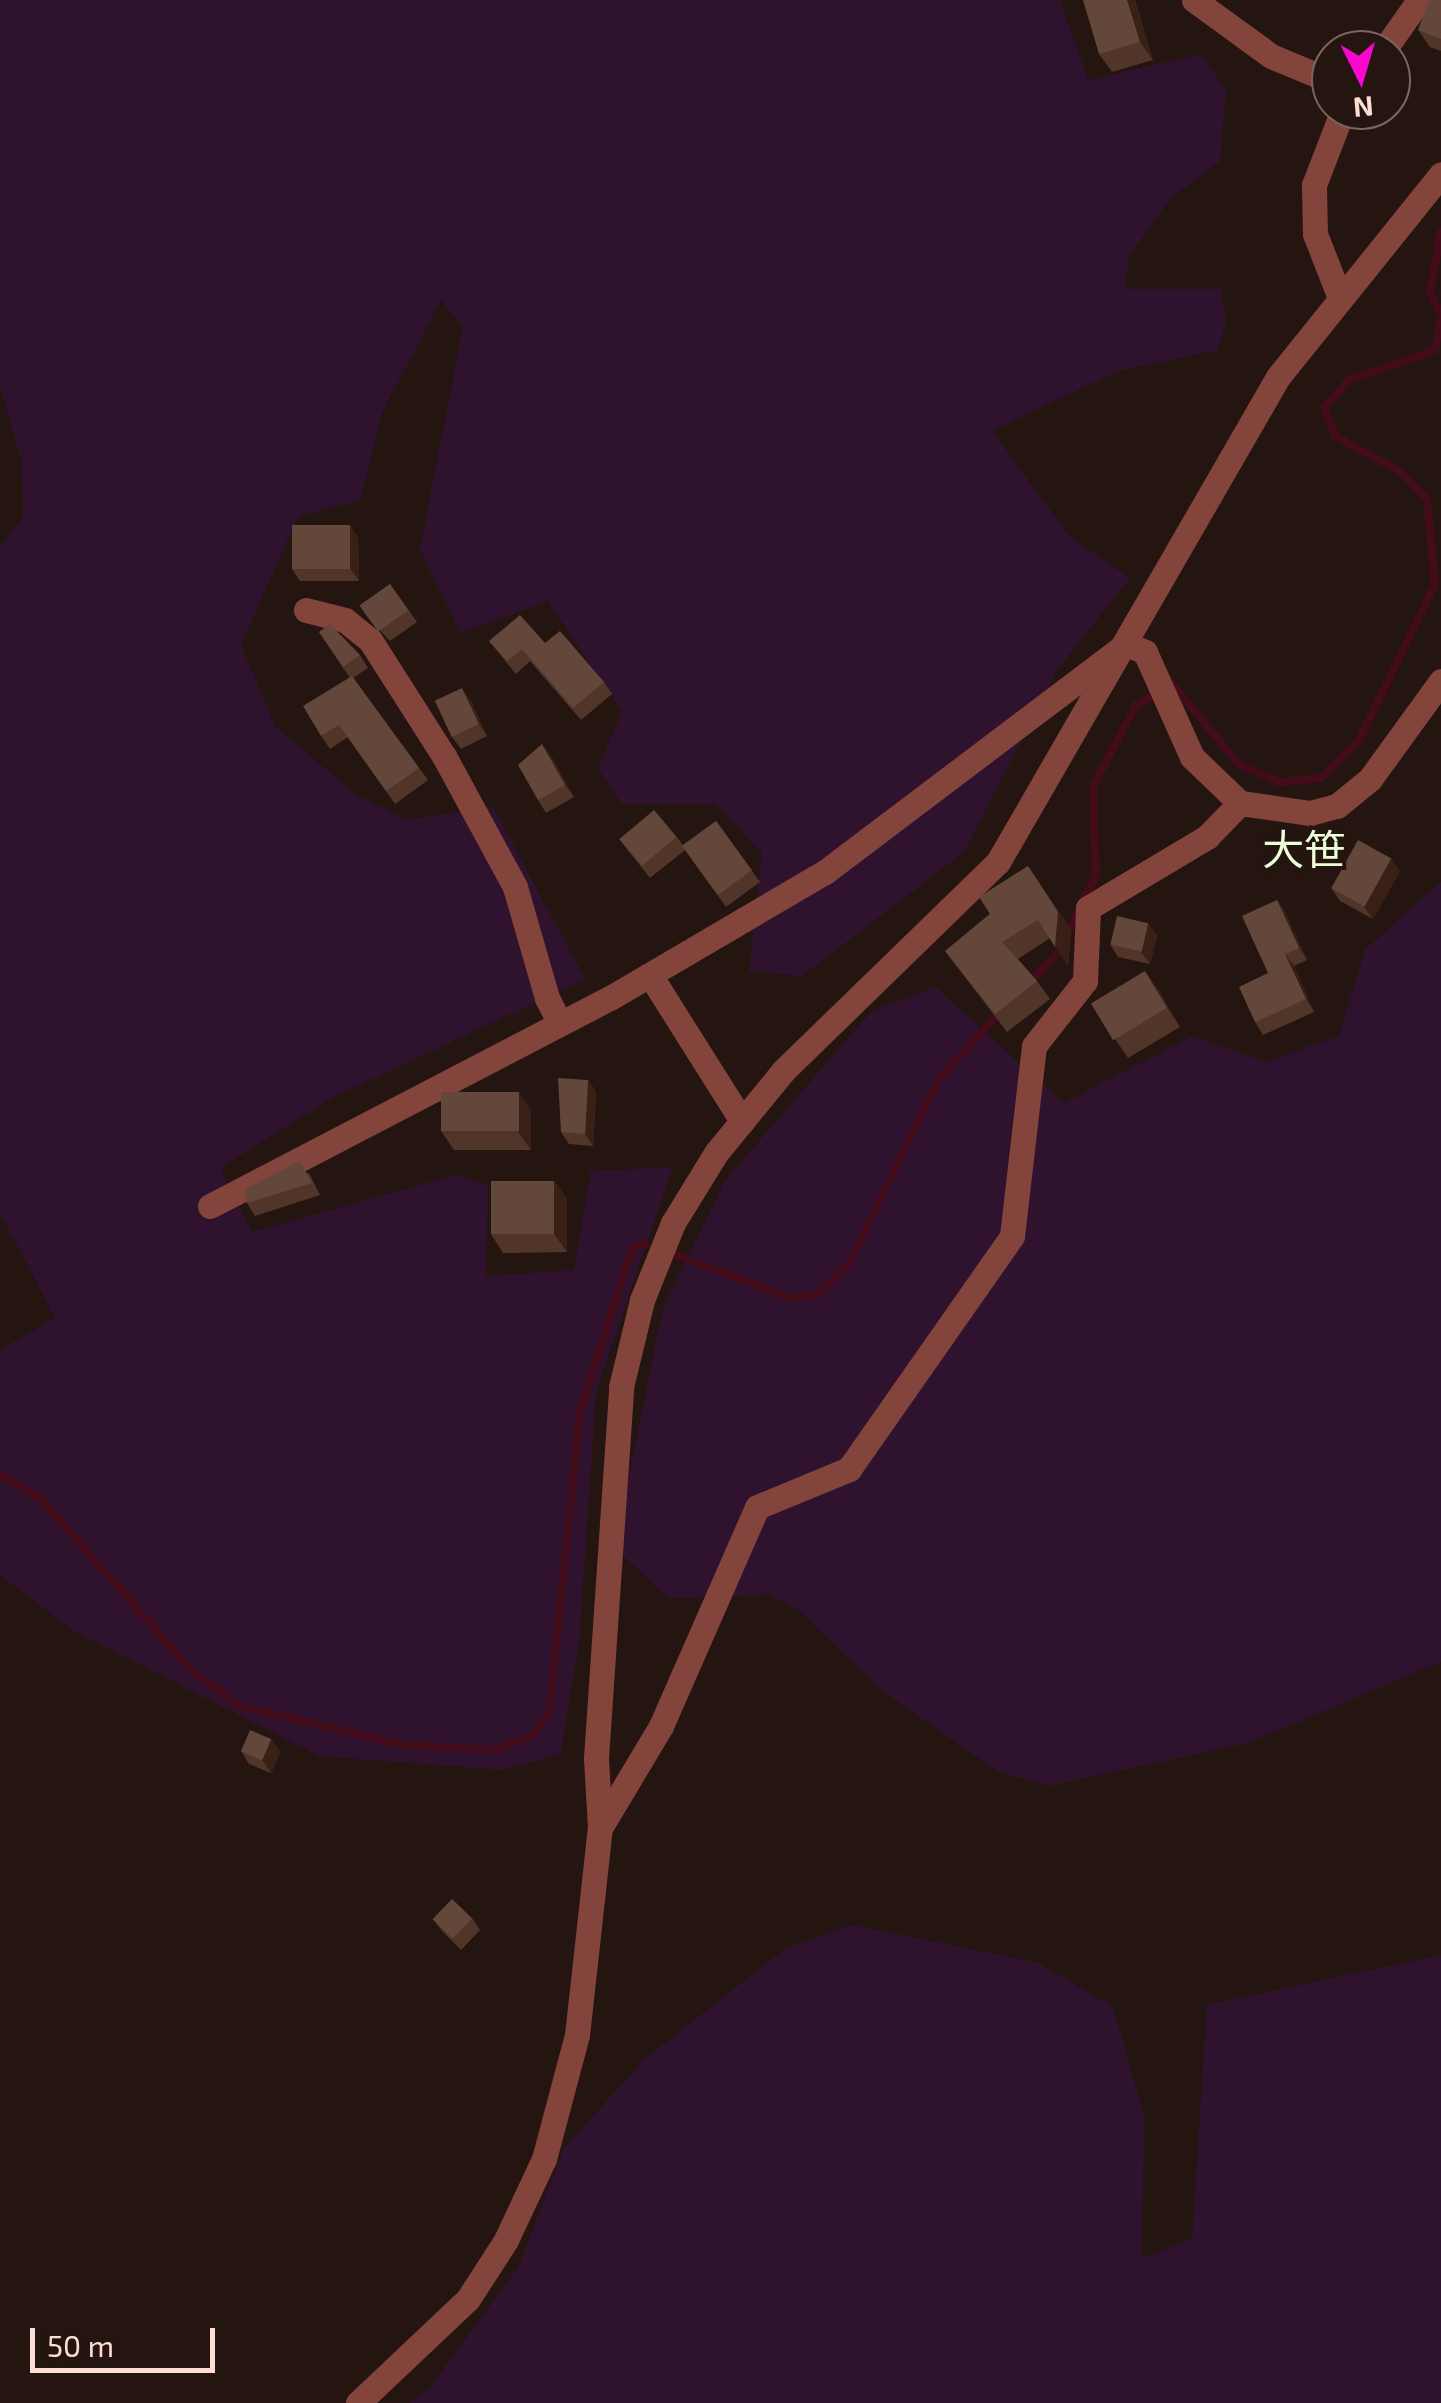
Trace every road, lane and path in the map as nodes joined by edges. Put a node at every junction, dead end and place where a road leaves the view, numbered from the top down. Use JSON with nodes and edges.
{"nodes":[{"id":1,"x":1194,"y":0,"type":"edge"},
{"id":2,"x":1419,"y":0,"type":"edge"},
{"id":3,"x":1398,"y":30,"type":"edge"},
{"id":4,"x":1311,"y":72,"type":"edge"},
{"id":5,"x":1335,"y":130,"type":"edge"},
{"id":6,"x":1441,"y":174,"type":"edge"},
{"id":7,"x":1340,"y":298,"type":"junction"},
{"id":8,"x":306,"y":610,"type":"dead end"},
{"id":9,"x":1136,"y":648,"type":"junction"},
{"id":10,"x":1441,"y":682,"type":"edge"},
{"id":11,"x":1240,"y":803,"type":"junction"},
{"id":12,"x":650,"y":974,"type":"junction"},
{"id":13,"x":560,"y":1022,"type":"junction"},
{"id":14,"x":742,"y":1121,"type":"junction"},
{"id":15,"x":210,"y":1206,"type":"dead end"},
{"id":16,"x":600,"y":1828,"type":"junction"},
{"id":17,"x":358,"y":2403,"type":"edge"}],
"edges":[{"from":1,"to":4,"type":"street"},
{"from":2,"to":3,"type":"street"},
{"from":5,"to":7,"type":"street"},
{"from":6,"to":7,"type":"street"},
{"from":7,"to":9,"type":"street"},
{"from":8,"to":13,"type":"street"},
{"from":9,"to":11,"type":"street"},
{"from":9,"to":12,"type":"street"},
{"from":9,"to":14,"type":"street"},
{"from":10,"to":11,"type":"street"},
{"from":11,"to":16,"type":"street"},
{"from":12,"to":13,"type":"street"},
{"from":12,"to":14,"type":"street"},
{"from":13,"to":15,"type":"street"},
{"from":14,"to":16,"type":"street"},
{"from":16,"to":17,"type":"street"}]}
